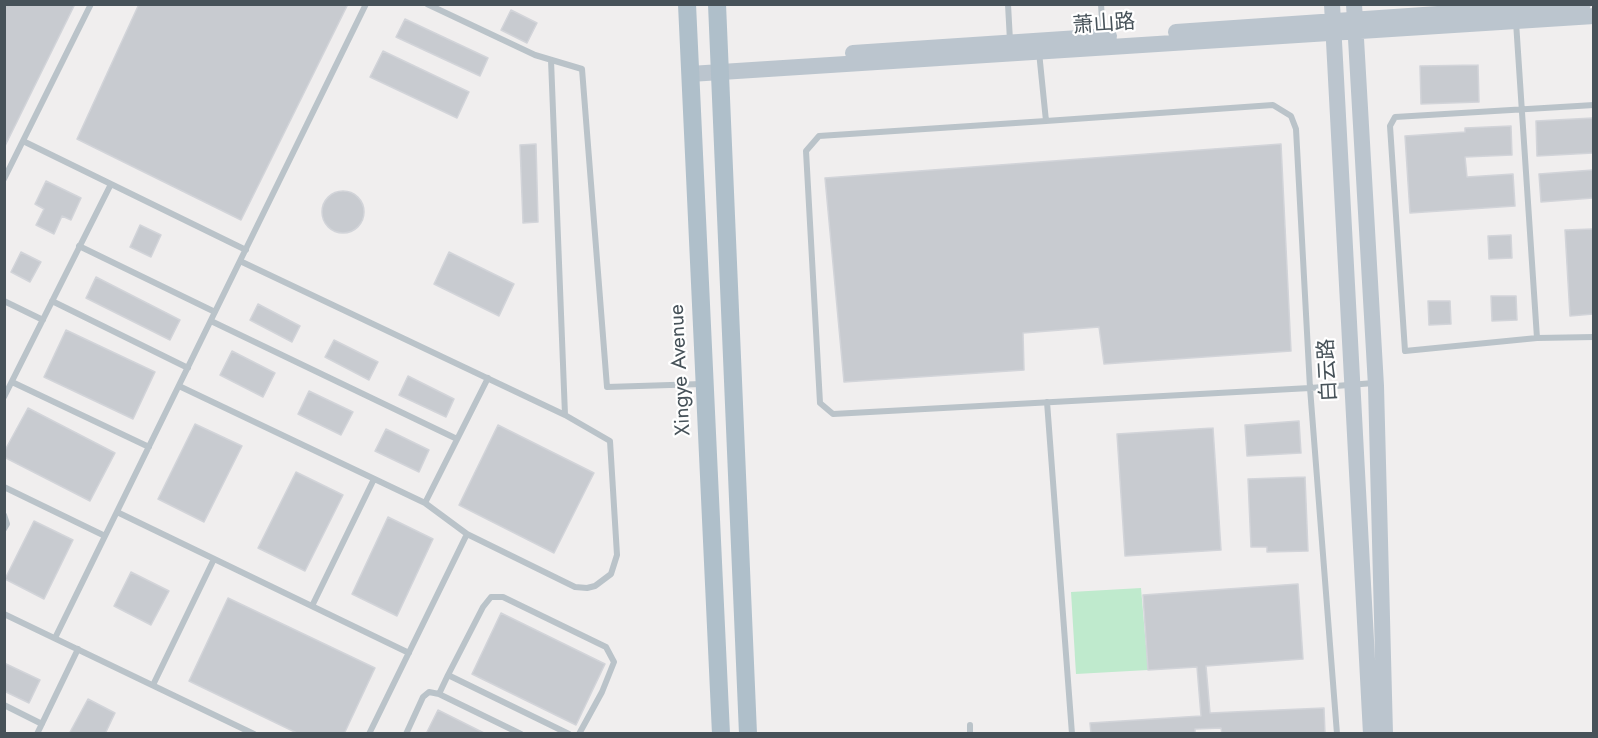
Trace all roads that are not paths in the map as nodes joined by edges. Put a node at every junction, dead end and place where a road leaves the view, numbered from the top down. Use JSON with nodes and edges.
{"nodes":[{"id":1,"x":91,"y":4,"type":"edge"},
{"id":2,"x":366,"y":4,"type":"edge"},
{"id":3,"x":427,"y":4,"type":"edge"},
{"id":4,"x":687,"y":4,"type":"edge"},
{"id":5,"x":717,"y":4,"type":"edge"},
{"id":6,"x":1008,"y":4,"type":"edge"},
{"id":7,"x":1101,"y":4,"type":"edge"},
{"id":8,"x":1583,"y":4,"type":"edge"},
{"id":9,"x":1515,"y":15,"type":"junction"},
{"id":10,"x":1593,"y":16,"type":"edge"},
{"id":11,"x":1355,"y":18,"type":"edge"},
{"id":12,"x":1333,"y":19,"type":"edge"},
{"id":13,"x":1103,"y":36,"type":"junction"},
{"id":14,"x":1010,"y":41,"type":"junction"},
{"id":15,"x":1038,"y":46,"type":"junction"},
{"id":16,"x":551,"y":60,"type":"junction"},
{"id":17,"x":720,"y":67,"type":"junction"},
{"id":18,"x":690,"y":69,"type":"junction"},
{"id":19,"x":1593,"y":105,"type":"edge"},
{"id":20,"x":1522,"y":110,"type":"junction"},
{"id":21,"x":1046,"y":121,"type":"junction"},
{"id":22,"x":23,"y":141,"type":"junction"},
{"id":23,"x":4,"y":179,"type":"edge"},
{"id":24,"x":111,"y":184,"type":"junction"},
{"id":25,"x":79,"y":246,"type":"junction"},
{"id":26,"x":246,"y":250,"type":"junction"},
{"id":27,"x":240,"y":261,"type":"junction"},
{"id":28,"x":4,"y":301,"type":"edge"},
{"id":29,"x":52,"y":301,"type":"junction"},
{"id":30,"x":215,"y":312,"type":"junction"},
{"id":31,"x":43,"y":320,"type":"junction"},
{"id":32,"x":211,"y":321,"type":"junction"},
{"id":33,"x":1593,"y":337,"type":"edge"},
{"id":34,"x":1537,"y":338,"type":"junction"},
{"id":35,"x":188,"y":368,"type":"junction"},
{"id":36,"x":488,"y":378,"type":"junction"},
{"id":37,"x":12,"y":381,"type":"junction"},
{"id":38,"x":1376,"y":383,"type":"junction"},
{"id":39,"x":705,"y":384,"type":"junction"},
{"id":40,"x":1353,"y":385,"type":"junction"},
{"id":41,"x":179,"y":386,"type":"junction"},
{"id":42,"x":1310,"y":388,"type":"junction"},
{"id":43,"x":4,"y":398,"type":"edge"},
{"id":44,"x":1047,"y":402,"type":"junction"},
{"id":45,"x":565,"y":415,"type":"junction"},
{"id":46,"x":457,"y":439,"type":"junction"},
{"id":47,"x":149,"y":447,"type":"junction"},
{"id":48,"x":374,"y":479,"type":"junction"},
{"id":49,"x":4,"y":487,"type":"edge"},
{"id":50,"x":425,"y":503,"type":"junction"},
{"id":51,"x":117,"y":512,"type":"junction"},
{"id":52,"x":4,"y":515,"type":"edge"},
{"id":53,"x":4,"y":529,"type":"edge"},
{"id":54,"x":467,"y":534,"type":"junction"},
{"id":55,"x":105,"y":536,"type":"junction"},
{"id":56,"x":214,"y":559,"type":"junction"},
{"id":57,"x":312,"y":606,"type":"junction"},
{"id":58,"x":4,"y":614,"type":"edge"},
{"id":59,"x":55,"y":638,"type":"junction"},
{"id":60,"x":78,"y":649,"type":"junction"},
{"id":61,"x":409,"y":653,"type":"junction"},
{"id":62,"x":448,"y":675,"type":"junction"},
{"id":63,"x":153,"y":685,"type":"junction"},
{"id":64,"x":439,"y":694,"type":"junction"},
{"id":65,"x":4,"y":705,"type":"edge"},
{"id":66,"x":42,"y":724,"type":"junction"},
{"id":67,"x":970,"y":725,"type":"dead end"},
{"id":68,"x":37,"y":734,"type":"edge"},
{"id":69,"x":254,"y":734,"type":"edge"},
{"id":70,"x":369,"y":734,"type":"edge"},
{"id":71,"x":406,"y":734,"type":"edge"},
{"id":72,"x":521,"y":734,"type":"edge"},
{"id":73,"x":569,"y":734,"type":"edge"},
{"id":74,"x":579,"y":734,"type":"edge"},
{"id":75,"x":721,"y":734,"type":"edge"},
{"id":76,"x":748,"y":734,"type":"edge"},
{"id":77,"x":970,"y":734,"type":"edge"},
{"id":78,"x":1072,"y":734,"type":"edge"},
{"id":79,"x":1337,"y":734,"type":"edge"},
{"id":80,"x":1371,"y":734,"type":"edge"},
{"id":81,"x":1385,"y":734,"type":"edge"}],
"edges":[{"from":1,"to":22,"type":"lane"},
{"from":2,"to":26,"type":"lane"},
{"from":3,"to":16,"type":"lane"},
{"from":4,"to":18,"type":"main road","name":"Xingye Avenue"},
{"from":5,"to":17,"type":"main road"},
{"from":6,"to":14,"type":"lane"},
{"from":7,"to":13,"type":"lane"},
{"from":8,"to":9,"type":"street","name":"萧山路"},
{"from":9,"to":10,"type":"street","name":"萧山路"},
{"from":9,"to":11,"type":"street","name":"萧山路"},
{"from":9,"to":20,"type":"lane"},
{"from":11,"to":12,"type":"street","name":"萧山路"},
{"from":11,"to":38,"type":"street"},
{"from":12,"to":13,"type":"street","name":"萧山路"},
{"from":12,"to":15,"type":"street","name":"萧山路"},
{"from":12,"to":40,"type":"street","name":"白云路"},
{"from":13,"to":15,"type":"street","name":"萧山路"},
{"from":14,"to":15,"type":"street","name":"萧山路"},
{"from":14,"to":17,"type":"street","name":"萧山路"},
{"from":15,"to":17,"type":"street","name":"萧山路"},
{"from":15,"to":21,"type":"lane"},
{"from":16,"to":39,"type":"lane"},
{"from":16,"to":45,"type":"lane"},
{"from":17,"to":18,"type":"street","name":"萧山路"},
{"from":17,"to":76,"type":"main road"},
{"from":18,"to":39,"type":"main road","name":"Xingye Avenue"},
{"from":19,"to":20,"type":"lane"},
{"from":20,"to":34,"type":"lane"},
{"from":20,"to":34,"type":"lane"},
{"from":21,"to":42,"type":"lane"},
{"from":21,"to":44,"type":"lane"},
{"from":22,"to":23,"type":"lane"},
{"from":22,"to":24,"type":"lane"},
{"from":24,"to":25,"type":"lane"},
{"from":24,"to":26,"type":"lane"},
{"from":25,"to":29,"type":"lane"},
{"from":25,"to":30,"type":"lane"},
{"from":26,"to":27,"type":"lane"},
{"from":27,"to":30,"type":"lane"},
{"from":27,"to":36,"type":"lane"},
{"from":28,"to":31,"type":"lane"},
{"from":29,"to":31,"type":"lane"},
{"from":29,"to":35,"type":"lane"},
{"from":30,"to":32,"type":"lane"},
{"from":31,"to":37,"type":"lane"},
{"from":32,"to":35,"type":"lane"},
{"from":32,"to":46,"type":"lane"},
{"from":33,"to":34,"type":"lane"},
{"from":35,"to":41,"type":"lane"},
{"from":36,"to":45,"type":"lane"},
{"from":36,"to":46,"type":"lane"},
{"from":37,"to":43,"type":"lane"},
{"from":37,"to":47,"type":"lane"},
{"from":38,"to":40,"type":"lane"},
{"from":38,"to":81,"type":"street"},
{"from":39,"to":75,"type":"main road","name":"Xingye Avenue"},
{"from":40,"to":42,"type":"lane"},
{"from":40,"to":80,"type":"street","name":"白云路"},
{"from":41,"to":47,"type":"lane"},
{"from":41,"to":48,"type":"lane"},
{"from":42,"to":44,"type":"lane"},
{"from":42,"to":79,"type":"lane"},
{"from":44,"to":78,"type":"lane"},
{"from":45,"to":54,"type":"lane"},
{"from":46,"to":50,"type":"lane"},
{"from":47,"to":51,"type":"lane"},
{"from":48,"to":50,"type":"lane"},
{"from":48,"to":57,"type":"lane"},
{"from":49,"to":55,"type":"lane"},
{"from":50,"to":54,"type":"lane"},
{"from":51,"to":55,"type":"lane"},
{"from":51,"to":56,"type":"lane"},
{"from":52,"to":53,"type":"lane"},
{"from":54,"to":61,"type":"lane"},
{"from":55,"to":59,"type":"lane"},
{"from":56,"to":57,"type":"lane"},
{"from":56,"to":63,"type":"lane"},
{"from":57,"to":61,"type":"lane"},
{"from":58,"to":59,"type":"lane"},
{"from":59,"to":60,"type":"lane"},
{"from":60,"to":63,"type":"lane"},
{"from":60,"to":66,"type":"lane"},
{"from":61,"to":70,"type":"lane"},
{"from":62,"to":64,"type":"lane"},
{"from":62,"to":73,"type":"lane"},
{"from":62,"to":74,"type":"lane"},
{"from":63,"to":69,"type":"lane"},
{"from":64,"to":71,"type":"lane"},
{"from":64,"to":72,"type":"lane"},
{"from":65,"to":66,"type":"lane"},
{"from":66,"to":68,"type":"lane"},
{"from":67,"to":77,"type":"lane"}]}
